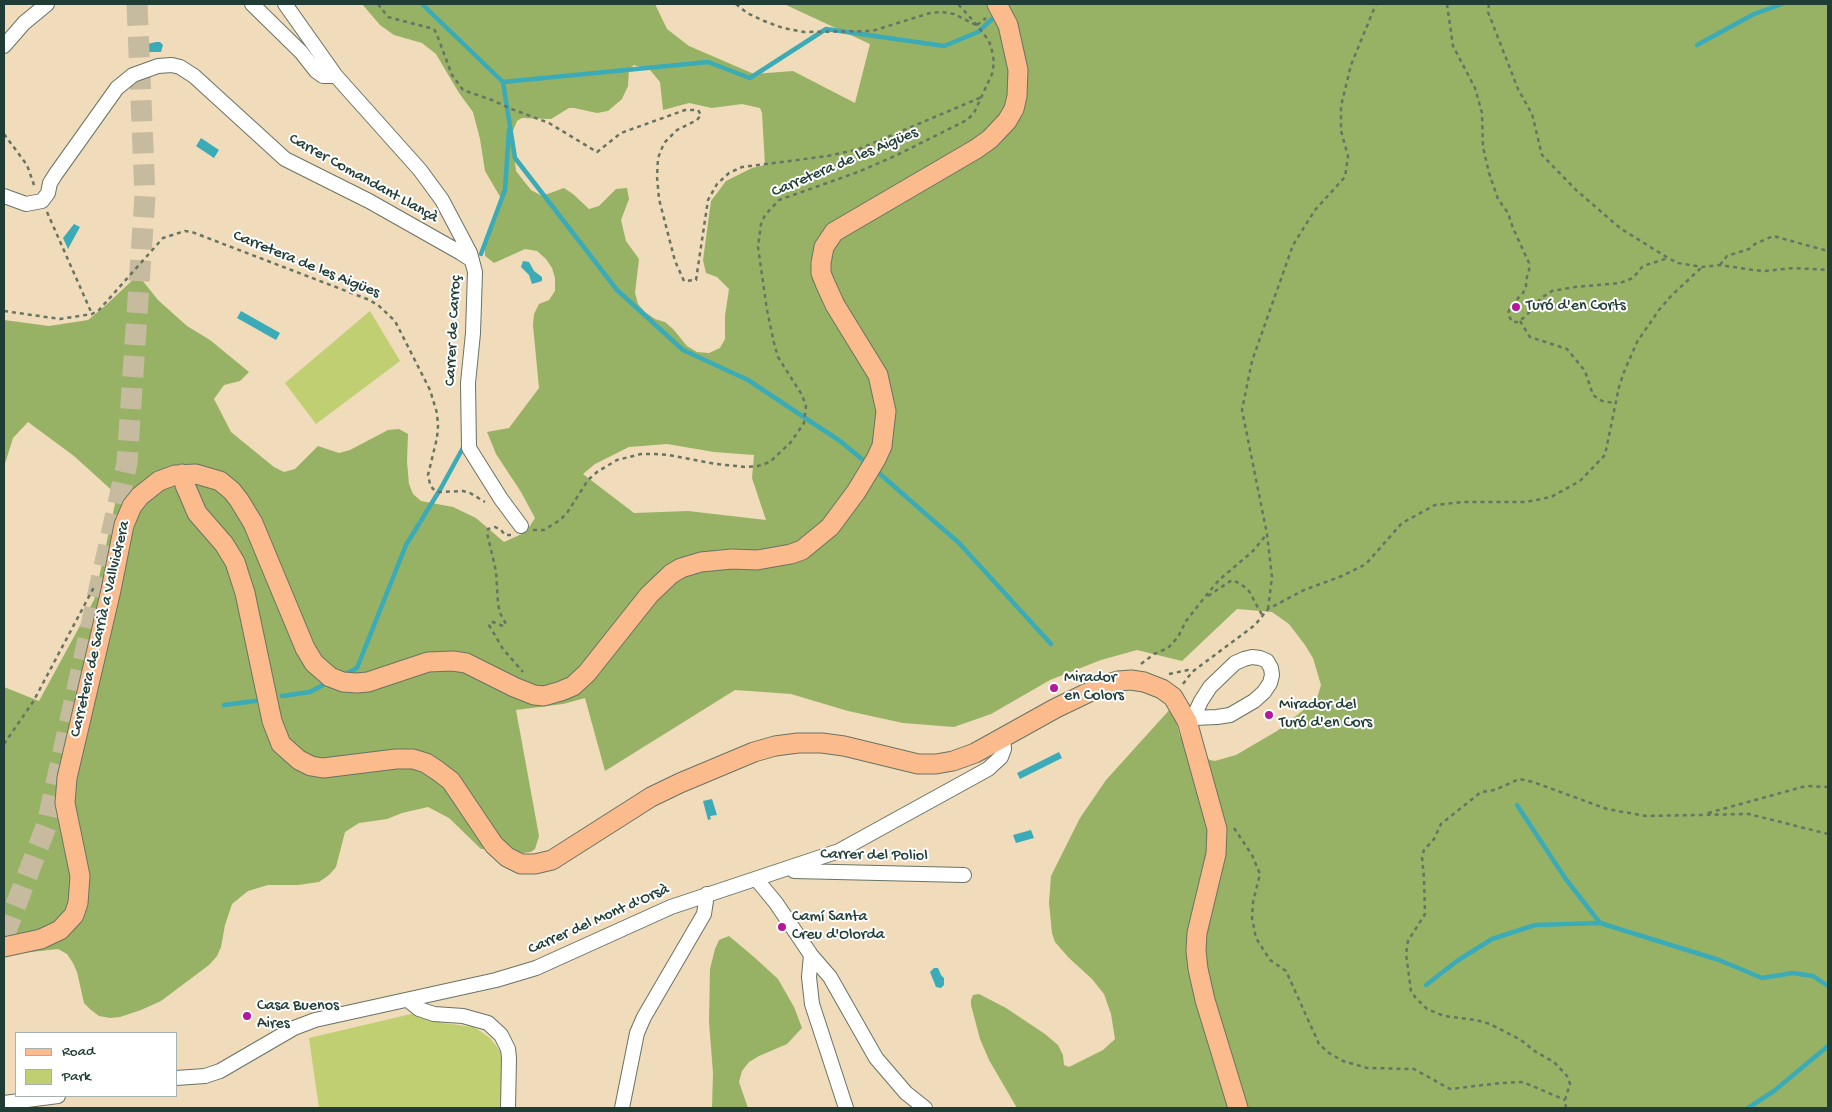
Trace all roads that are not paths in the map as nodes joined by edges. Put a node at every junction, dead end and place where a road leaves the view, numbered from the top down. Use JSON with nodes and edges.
{"nodes":[{"id":1,"x":47,"y":4,"type":"edge"},
{"id":2,"x":252,"y":4,"type":"edge"},
{"id":3,"x":285,"y":4,"type":"edge"},
{"id":4,"x":997,"y":4,"type":"edge"},
{"id":5,"x":4,"y":46,"type":"edge"},
{"id":6,"x":336,"y":76,"type":"junction"},
{"id":7,"x":4,"y":196,"type":"edge"},
{"id":8,"x":472,"y":260,"type":"junction"},
{"id":9,"x":182,"y":474,"type":"junction"},
{"id":10,"x":521,"y":526,"type":"road end"},
{"id":11,"x":1190,"y":719,"type":"junction"},
{"id":12,"x":1003,"y":738,"type":"junction"},
{"id":13,"x":784,"y":871,"type":"junction"},
{"id":14,"x":964,"y":875,"type":"dead end"},
{"id":15,"x":757,"y":880,"type":"junction"},
{"id":16,"x":707,"y":894,"type":"junction"},
{"id":17,"x":4,"y":947,"type":"edge"},
{"id":18,"x":811,"y":955,"type":"junction"},
{"id":19,"x":408,"y":1000,"type":"junction"},
{"id":20,"x":178,"y":1078,"type":"edge"},
{"id":21,"x":51,"y":1097,"type":"edge"},
{"id":22,"x":4,"y":1104,"type":"edge"},
{"id":23,"x":508,"y":1108,"type":"edge"},
{"id":24,"x":622,"y":1108,"type":"edge"},
{"id":25,"x":846,"y":1108,"type":"edge"},
{"id":26,"x":925,"y":1108,"type":"edge"},
{"id":27,"x":1238,"y":1108,"type":"edge"}],
"edges":[{"from":1,"to":5,"type":"street"},
{"from":2,"to":6,"type":"street"},
{"from":3,"to":6,"type":"street","name":"Carrer de Carroç"},
{"from":4,"to":9,"type":"main road","name":"Carretera de Sarrià a Vallvidrera"},
{"from":6,"to":8,"type":"street","name":"Carrer de Carroç"},
{"from":7,"to":8,"type":"street","name":"Carrer Comandant Llançà"},
{"from":8,"to":10,"type":"street","name":"Carrer de Carroç"},
{"from":9,"to":12,"type":"main road"},
{"from":9,"to":17,"type":"main road","name":"Carretera de Sarrià a Vallvidrera"},
{"from":11,"to":11,"type":"street"},
{"from":11,"to":12,"type":"main road"},
{"from":11,"to":27,"type":"main road"},
{"from":12,"to":13,"type":"street","name":"Carrer del Mont d'Orsà"},
{"from":13,"to":14,"type":"street","name":"Carrer del Poliol"},
{"from":13,"to":15,"type":"street","name":"Carrer del Mont d'Orsà"},
{"from":15,"to":16,"type":"street","name":"Carrer del Mont d'Orsà"},
{"from":15,"to":18,"type":"street"},
{"from":16,"to":19,"type":"street","name":"Carrer del Mont d'Orsà"},
{"from":16,"to":24,"type":"street"},
{"from":18,"to":25,"type":"street"},
{"from":18,"to":26,"type":"street"},
{"from":19,"to":20,"type":"street","name":"Carrer del Mont d'Orsà"},
{"from":19,"to":23,"type":"street"},
{"from":21,"to":22,"type":"street"}]}
